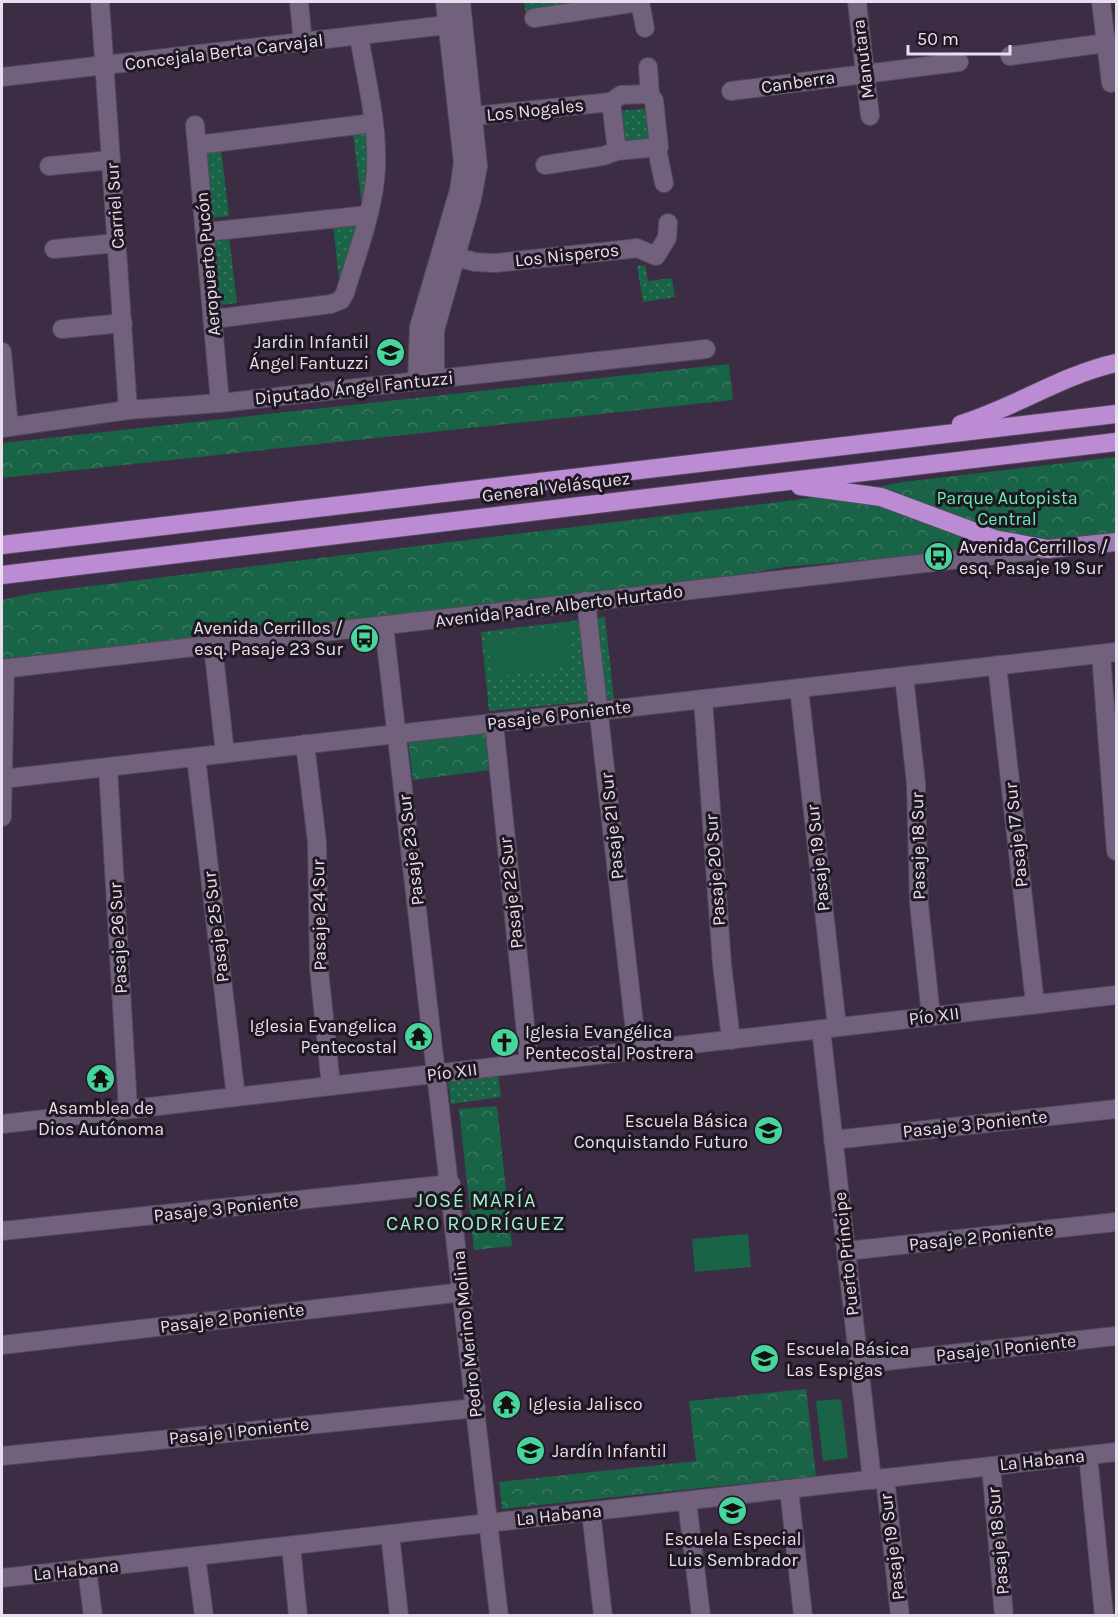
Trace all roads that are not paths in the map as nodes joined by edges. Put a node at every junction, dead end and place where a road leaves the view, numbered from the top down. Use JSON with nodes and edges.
{"nodes":[{"id":1,"x":100,"y":2,"type":"edge"},
{"id":2,"x":298,"y":2,"type":"edge"},
{"id":3,"x":445,"y":2,"type":"edge"},
{"id":4,"x":460,"y":2,"type":"edge"},
{"id":5,"x":639,"y":2,"type":"edge"},
{"id":6,"x":857,"y":2,"type":"edge"},
{"id":7,"x":1101,"y":2,"type":"edge"},
{"id":8,"x":604,"y":4,"type":"edge"},
{"id":9,"x":534,"y":18,"type":"dead end"},
{"id":10,"x":447,"y":25,"type":"junction"},
{"id":11,"x":645,"y":28,"type":"dead end"},
{"id":12,"x":359,"y":36,"type":"junction"},
{"id":13,"x":303,"y":43,"type":"junction"},
{"id":14,"x":1106,"y":43,"type":"junction"},
{"id":15,"x":1010,"y":56,"type":"dead end"},
{"id":16,"x":958,"y":62,"type":"dead end"},
{"id":17,"x":105,"y":67,"type":"junction"},
{"id":18,"x":648,"y":67,"type":"dead end"},
{"id":19,"x":865,"y":73,"type":"junction"},
{"id":20,"x":2,"y":77,"type":"edge"},
{"id":21,"x":1111,"y":83,"type":"dead end"},
{"id":22,"x":731,"y":91,"type":"dead end"},
{"id":23,"x":650,"y":95,"type":"junction"},
{"id":24,"x":611,"y":102,"type":"junction"},
{"id":25,"x":870,"y":116,"type":"dead end"},
{"id":26,"x":466,"y":117,"type":"junction"},
{"id":27,"x":373,"y":123,"type":"junction"},
{"id":28,"x":195,"y":126,"type":"dead end"},
{"id":29,"x":197,"y":145,"type":"junction"},
{"id":30,"x":657,"y":149,"type":"junction"},
{"id":31,"x":617,"y":151,"type":"junction"},
{"id":32,"x":111,"y":160,"type":"junction"},
{"id":33,"x":545,"y":165,"type":"dead end"},
{"id":34,"x":49,"y":166,"type":"dead end"},
{"id":35,"x":664,"y":183,"type":"dead end"},
{"id":36,"x":368,"y":214,"type":"junction"},
{"id":37,"x":668,"y":223,"type":"dead end"},
{"id":38,"x":206,"y":232,"type":"junction"},
{"id":39,"x":117,"y":243,"type":"junction"},
{"id":40,"x":54,"y":249,"type":"dead end"},
{"id":41,"x":449,"y":255,"type":"junction"},
{"id":42,"x":213,"y":319,"type":"junction"},
{"id":43,"x":123,"y":323,"type":"junction"},
{"id":44,"x":62,"y":329,"type":"dead end"},
{"id":45,"x":706,"y":349,"type":"dead end"},
{"id":46,"x":2,"y":352,"type":"edge"},
{"id":47,"x":1116,"y":363,"type":"edge"},
{"id":48,"x":426,"y":380,"type":"junction"},
{"id":49,"x":220,"y":403,"type":"junction"},
{"id":50,"x":128,"y":410,"type":"junction"},
{"id":51,"x":1116,"y":414,"type":"edge"},
{"id":52,"x":5,"y":428,"type":"edge"},
{"id":53,"x":913,"y":438,"type":"junction"},
{"id":54,"x":1116,"y":441,"type":"edge"},
{"id":55,"x":759,"y":483,"type":"junction"},
{"id":56,"x":1116,"y":542,"type":"edge"},
{"id":57,"x":2,"y":545,"type":"edge"},
{"id":58,"x":1048,"y":549,"type":"junction"},
{"id":59,"x":44,"y":570,"type":"junction"},
{"id":60,"x":2,"y":575,"type":"edge"},
{"id":61,"x":2,"y":580,"type":"edge"},
{"id":62,"x":586,"y":602,"type":"junction"},
{"id":63,"x":384,"y":626,"type":"junction"},
{"id":64,"x":213,"y":646,"type":"junction"},
{"id":65,"x":1109,"y":653,"type":"edge"},
{"id":66,"x":997,"y":665,"type":"junction"},
{"id":67,"x":3,"y":669,"type":"edge"},
{"id":68,"x":904,"y":676,"type":"junction"},
{"id":69,"x":799,"y":688,"type":"junction"},
{"id":70,"x":703,"y":699,"type":"junction"},
{"id":71,"x":599,"y":711,"type":"junction"},
{"id":72,"x":494,"y":723,"type":"junction"},
{"id":73,"x":397,"y":734,"type":"junction"},
{"id":74,"x":305,"y":744,"type":"junction"},
{"id":75,"x":225,"y":753,"type":"junction"},
{"id":76,"x":196,"y":757,"type":"junction"},
{"id":77,"x":108,"y":767,"type":"junction"},
{"id":78,"x":2,"y":779,"type":"edge"},
{"id":79,"x":2,"y":817,"type":"edge"},
{"id":80,"x":1116,"y":851,"type":"edge"},
{"id":81,"x":1116,"y":995,"type":"edge"},
{"id":82,"x":1035,"y":1004,"type":"junction"},
{"id":83,"x":931,"y":1016,"type":"junction"},
{"id":84,"x":829,"y":1028,"type":"junction"},
{"id":85,"x":731,"y":1040,"type":"junction"},
{"id":86,"x":637,"y":1050,"type":"junction"},
{"id":87,"x":529,"y":1063,"type":"junction"},
{"id":88,"x":438,"y":1074,"type":"junction"},
{"id":89,"x":331,"y":1086,"type":"junction"},
{"id":90,"x":236,"y":1097,"type":"junction"},
{"id":91,"x":128,"y":1109,"type":"junction"},
{"id":92,"x":1116,"y":1109,"type":"edge"},
{"id":93,"x":2,"y":1124,"type":"edge"},
{"id":94,"x":833,"y":1140,"type":"junction"},
{"id":95,"x":450,"y":1184,"type":"junction"},
{"id":96,"x":1116,"y":1222,"type":"edge"},
{"id":97,"x":2,"y":1231,"type":"edge"},
{"id":98,"x":846,"y":1251,"type":"junction"},
{"id":99,"x":463,"y":1292,"type":"junction"},
{"id":100,"x":1116,"y":1336,"type":"edge"},
{"id":101,"x":2,"y":1345,"type":"edge"},
{"id":102,"x":859,"y":1364,"type":"junction"},
{"id":103,"x":476,"y":1408,"type":"junction"},
{"id":104,"x":1116,"y":1452,"type":"edge"},
{"id":105,"x":1088,"y":1455,"type":"junction"},
{"id":106,"x":2,"y":1456,"type":"edge"},
{"id":107,"x":992,"y":1466,"type":"junction"},
{"id":108,"x":878,"y":1479,"type":"junction"},
{"id":109,"x":789,"y":1489,"type":"junction"},
{"id":110,"x":687,"y":1501,"type":"junction"},
{"id":111,"x":591,"y":1512,"type":"junction"},
{"id":112,"x":488,"y":1523,"type":"junction"},
{"id":113,"x":390,"y":1534,"type":"junction"},
{"id":114,"x":291,"y":1546,"type":"junction"},
{"id":115,"x":196,"y":1556,"type":"junction"},
{"id":116,"x":87,"y":1569,"type":"junction"},
{"id":117,"x":2,"y":1578,"type":"edge"},
{"id":118,"x":93,"y":1616,"type":"edge"},
{"id":119,"x":204,"y":1616,"type":"edge"},
{"id":120,"x":298,"y":1616,"type":"edge"},
{"id":121,"x":399,"y":1616,"type":"edge"},
{"id":122,"x":499,"y":1616,"type":"edge"},
{"id":123,"x":603,"y":1616,"type":"edge"},
{"id":124,"x":701,"y":1616,"type":"edge"},
{"id":125,"x":802,"y":1616,"type":"edge"},
{"id":126,"x":900,"y":1616,"type":"edge"},
{"id":127,"x":1004,"y":1616,"type":"edge"},
{"id":128,"x":1104,"y":1616,"type":"edge"}],
"edges":[{"from":1,"to":17,"type":"street","name":"Carriel Sur"},
{"from":2,"to":13,"type":"street"},
{"from":3,"to":10,"type":"street"},
{"from":4,"to":26,"type":"street"},
{"from":5,"to":8,"type":"street"},
{"from":5,"to":11,"type":"street"},
{"from":6,"to":19,"type":"street","name":"Manutara"},
{"from":7,"to":14,"type":"street"},
{"from":8,"to":9,"type":"street"},
{"from":10,"to":12,"type":"street","name":"Concejala Berta Carvajal"},
{"from":10,"to":26,"type":"street"},
{"from":12,"to":13,"type":"street","name":"Concejala Berta Carvajal"},
{"from":12,"to":27,"type":"street"},
{"from":13,"to":17,"type":"street","name":"Concejala Berta Carvajal"},
{"from":14,"to":15,"type":"street"},
{"from":14,"to":21,"type":"street"},
{"from":16,"to":19,"type":"street","name":"Canberra"},
{"from":17,"to":20,"type":"street","name":"Concejala Berta Carvajal"},
{"from":17,"to":32,"type":"street","name":"Carriel Sur"},
{"from":18,"to":23,"type":"street"},
{"from":19,"to":22,"type":"street","name":"Canberra"},
{"from":19,"to":25,"type":"street","name":"Manutara"},
{"from":23,"to":24,"type":"street","name":"Los Nogales"},
{"from":23,"to":30,"type":"street"},
{"from":24,"to":26,"type":"street","name":"Los Nogales"},
{"from":24,"to":31,"type":"street"},
{"from":26,"to":41,"type":"street"},
{"from":27,"to":29,"type":"street"},
{"from":27,"to":36,"type":"street"},
{"from":28,"to":29,"type":"street","name":"Aeropuerto Pucón"},
{"from":29,"to":38,"type":"street","name":"Aeropuerto Pucón"},
{"from":30,"to":31,"type":"street"},
{"from":30,"to":35,"type":"street"},
{"from":31,"to":33,"type":"street"},
{"from":32,"to":34,"type":"street"},
{"from":32,"to":39,"type":"street","name":"Carriel Sur"},
{"from":36,"to":38,"type":"street"},
{"from":36,"to":42,"type":"street"},
{"from":37,"to":41,"type":"street","name":"Los Nisperos"},
{"from":38,"to":42,"type":"street","name":"Aeropuerto Pucón"},
{"from":39,"to":40,"type":"street"},
{"from":39,"to":43,"type":"street","name":"Carriel Sur"},
{"from":41,"to":48,"type":"street"},
{"from":42,"to":49,"type":"street","name":"Aeropuerto Pucón"},
{"from":43,"to":44,"type":"street"},
{"from":43,"to":50,"type":"street","name":"Carriel Sur"},
{"from":45,"to":48,"type":"street","name":"Diputado Ángel Fantuzzi"},
{"from":46,"to":52,"type":"street"},
{"from":47,"to":53,"type":"highway"},
{"from":48,"to":49,"type":"street","name":"Diputado Ángel Fantuzzi"},
{"from":49,"to":50,"type":"street","name":"Diputado Ángel Fantuzzi"},
{"from":50,"to":52,"type":"street","name":"Diputado Ángel Fantuzzi"},
{"from":51,"to":53,"type":"highway","name":"General Velásquez"},
{"from":53,"to":57,"type":"highway","name":"General Velásquez"},
{"from":54,"to":55,"type":"highway","name":"General Velásquez"},
{"from":55,"to":58,"type":"highway"},
{"from":55,"to":59,"type":"highway","name":"General Velásquez"},
{"from":56,"to":58,"type":"main road","name":"Avenida Padre Alberto Hurtado"},
{"from":58,"to":62,"type":"street","name":"Avenida Padre Alberto Hurtado"},
{"from":59,"to":60,"type":"highway","name":"General Velásquez"},
{"from":59,"to":61,"type":"highway"},
{"from":62,"to":63,"type":"street","name":"Avenida Padre Alberto Hurtado"},
{"from":62,"to":71,"type":"street","name":"Pasaje 21 Sur"},
{"from":63,"to":64,"type":"street","name":"Avenida Padre Alberto Hurtado"},
{"from":63,"to":73,"type":"street","name":"Pasaje 23 Sur"},
{"from":64,"to":67,"type":"street","name":"Avenida Padre Alberto Hurtado"},
{"from":64,"to":75,"type":"street"},
{"from":65,"to":66,"type":"street","name":"Pasaje 6 Poniente"},
{"from":65,"to":80,"type":"street"},
{"from":66,"to":68,"type":"street","name":"Pasaje 6 Poniente"},
{"from":66,"to":82,"type":"street","name":"Pasaje 17 Sur"},
{"from":67,"to":78,"type":"street"},
{"from":68,"to":69,"type":"street","name":"Pasaje 6 Poniente"},
{"from":68,"to":83,"type":"street","name":"Pasaje 18 Sur"},
{"from":69,"to":70,"type":"street","name":"Pasaje 6 Poniente"},
{"from":69,"to":84,"type":"street","name":"Pasaje 19 Sur"},
{"from":70,"to":71,"type":"street","name":"Pasaje 6 Poniente"},
{"from":70,"to":85,"type":"street","name":"Pasaje 20 Sur"},
{"from":71,"to":72,"type":"street","name":"Pasaje 6 Poniente"},
{"from":71,"to":86,"type":"street","name":"Pasaje 21 Sur"},
{"from":72,"to":73,"type":"street","name":"Pasaje 6 Poniente"},
{"from":72,"to":87,"type":"street","name":"Pasaje 22 Sur"},
{"from":73,"to":74,"type":"street","name":"Pasaje 6 Poniente"},
{"from":73,"to":88,"type":"street","name":"Pasaje 23 Sur"},
{"from":74,"to":75,"type":"street","name":"Pasaje 6 Poniente"},
{"from":74,"to":89,"type":"street","name":"Pasaje 24 Sur"},
{"from":75,"to":76,"type":"street","name":"Pasaje 6 Poniente"},
{"from":76,"to":77,"type":"street","name":"Pasaje 6 Poniente"},
{"from":76,"to":90,"type":"street","name":"Pasaje 25 Sur"},
{"from":77,"to":78,"type":"street","name":"Pasaje 6 Poniente"},
{"from":77,"to":91,"type":"street","name":"Pasaje 26 Sur"},
{"from":78,"to":79,"type":"street"},
{"from":81,"to":82,"type":"street","name":"Pío XII"},
{"from":82,"to":83,"type":"street","name":"Pío XII"},
{"from":83,"to":84,"type":"street","name":"Pío XII"},
{"from":84,"to":85,"type":"street","name":"Pío XII"},
{"from":84,"to":94,"type":"street","name":"Puerto Príncipe"},
{"from":85,"to":86,"type":"street","name":"Pío XII"},
{"from":86,"to":87,"type":"street","name":"Pío XII"},
{"from":87,"to":88,"type":"street","name":"Pío XII"},
{"from":88,"to":89,"type":"street","name":"Pío XII"},
{"from":88,"to":95,"type":"street","name":"Pedro Merino Molina"},
{"from":89,"to":90,"type":"street","name":"Pío XII"},
{"from":90,"to":91,"type":"street","name":"Pío XII"},
{"from":91,"to":93,"type":"street","name":"Pío XII"},
{"from":92,"to":94,"type":"street","name":"Pasaje 3 Poniente"},
{"from":94,"to":98,"type":"street","name":"Puerto Príncipe"},
{"from":95,"to":97,"type":"street","name":"Pasaje 3 Poniente"},
{"from":95,"to":99,"type":"street","name":"Pedro Merino Molina"},
{"from":96,"to":98,"type":"street","name":"Pasaje 2 Poniente"},
{"from":98,"to":102,"type":"street","name":"Puerto Príncipe"},
{"from":99,"to":101,"type":"street","name":"Pasaje 2 Poniente"},
{"from":99,"to":103,"type":"street","name":"Pedro Merino Molina"},
{"from":100,"to":102,"type":"street","name":"Pasaje 1 Poniente"},
{"from":102,"to":108,"type":"street","name":"Puerto Príncipe"},
{"from":103,"to":106,"type":"street","name":"Pasaje 1 Poniente"},
{"from":103,"to":112,"type":"street","name":"Pedro Merino Molina"},
{"from":104,"to":105,"type":"street","name":"La Habana"},
{"from":105,"to":107,"type":"street","name":"La Habana"},
{"from":105,"to":128,"type":"street"},
{"from":107,"to":108,"type":"street","name":"La Habana"},
{"from":107,"to":127,"type":"street","name":"Pasaje 18 Sur"},
{"from":108,"to":109,"type":"street","name":"La Habana"},
{"from":108,"to":126,"type":"street","name":"Pasaje 19 Sur"},
{"from":109,"to":110,"type":"street","name":"La Habana"},
{"from":109,"to":125,"type":"street"},
{"from":110,"to":111,"type":"street","name":"La Habana"},
{"from":110,"to":124,"type":"street"},
{"from":111,"to":112,"type":"street","name":"La Habana"},
{"from":111,"to":123,"type":"street"},
{"from":112,"to":113,"type":"street","name":"La Habana"},
{"from":112,"to":122,"type":"street"},
{"from":113,"to":114,"type":"street","name":"La Habana"},
{"from":113,"to":121,"type":"street"},
{"from":114,"to":115,"type":"street","name":"La Habana"},
{"from":114,"to":120,"type":"street"},
{"from":115,"to":116,"type":"street","name":"La Habana"},
{"from":115,"to":119,"type":"street"},
{"from":116,"to":117,"type":"street","name":"La Habana"},
{"from":116,"to":118,"type":"street"}]}
